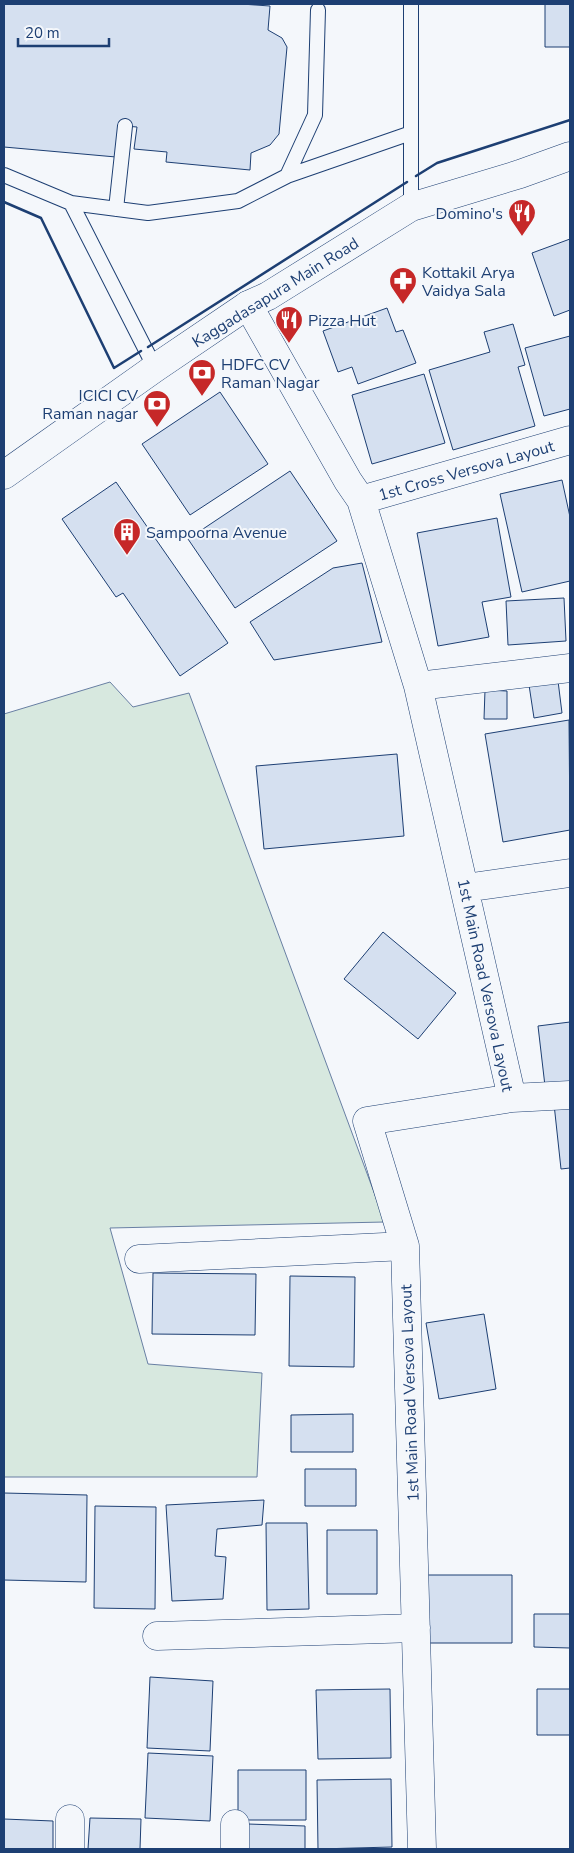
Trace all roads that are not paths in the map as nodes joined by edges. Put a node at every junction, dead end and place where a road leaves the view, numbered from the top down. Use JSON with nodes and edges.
{"nodes":[{"id":1,"x":411,"y":4,"type":"edge"},
{"id":2,"x":318,"y":10,"type":"dead end"},
{"id":3,"x":125,"y":126,"type":"dead end"},
{"id":4,"x":411,"y":132,"type":"junction"},
{"id":5,"x":570,"y":156,"type":"edge"},
{"id":6,"x":4,"y":175,"type":"edge"},
{"id":7,"x":287,"y":176,"type":"junction"},
{"id":8,"x":71,"y":203,"type":"junction"},
{"id":9,"x":411,"y":207,"type":"junction"},
{"id":10,"x":116,"y":209,"type":"junction"},
{"id":11,"x":248,"y":305,"type":"junction"},
{"id":12,"x":155,"y":368,"type":"junction"},
{"id":13,"x":570,"y":440,"type":"edge"},
{"id":14,"x":4,"y":475,"type":"edge"},
{"id":15,"x":361,"y":500,"type":"junction"},
{"id":16,"x":570,"y":668,"type":"edge"},
{"id":17,"x":418,"y":686,"type":"junction"},
{"id":18,"x":570,"y":873,"type":"edge"},
{"id":19,"x":465,"y":888,"type":"junction"},
{"id":20,"x":570,"y":1095,"type":"edge"},
{"id":21,"x":512,"y":1098,"type":"junction"},
{"id":22,"x":405,"y":1246,"type":"junction"},
{"id":23,"x":138,"y":1259,"type":"dead end"},
{"id":24,"x":416,"y":1628,"type":"junction"},
{"id":25,"x":157,"y":1636,"type":"dead end"},
{"id":26,"x":70,"y":1819,"type":"dead end"},
{"id":27,"x":70,"y":1849,"type":"edge"},
{"id":28,"x":422,"y":1849,"type":"edge"}],
"edges":[{"from":1,"to":4,"type":"lane"},
{"from":2,"to":7,"type":"lane"},
{"from":3,"to":10,"type":"lane"},
{"from":4,"to":7,"type":"lane"},
{"from":4,"to":9,"type":"lane"},
{"from":5,"to":9,"type":"street","name":"Kaggadasapura Main Road"},
{"from":6,"to":8,"type":"lane"},
{"from":7,"to":10,"type":"lane"},
{"from":8,"to":10,"type":"lane"},
{"from":8,"to":12,"type":"lane"},
{"from":9,"to":11,"type":"street","name":"Kaggadasapura Main Road"},
{"from":11,"to":12,"type":"street","name":"Kaggadasapura Main Road"},
{"from":11,"to":15,"type":"street","name":"1st Main Road Versova Layout"},
{"from":12,"to":14,"type":"street","name":"Kaggadasapura Main Road"},
{"from":13,"to":15,"type":"street","name":"1st Cross Versova Layout"},
{"from":15,"to":17,"type":"street","name":"1st Main Road Versova Layout"},
{"from":16,"to":17,"type":"street"},
{"from":17,"to":19,"type":"street","name":"1st Main Road Versova Layout"},
{"from":18,"to":19,"type":"street"},
{"from":19,"to":21,"type":"street","name":"1st Main Road Versova Layout"},
{"from":20,"to":21,"type":"street"},
{"from":21,"to":22,"type":"street","name":"1st Main Road Versova Layout"},
{"from":22,"to":23,"type":"street"},
{"from":22,"to":24,"type":"street","name":"1st Main Road Versova Layout"},
{"from":24,"to":25,"type":"street"},
{"from":24,"to":28,"type":"street","name":"1st Main Road Versova Layout"},
{"from":26,"to":27,"type":"street"}]}
